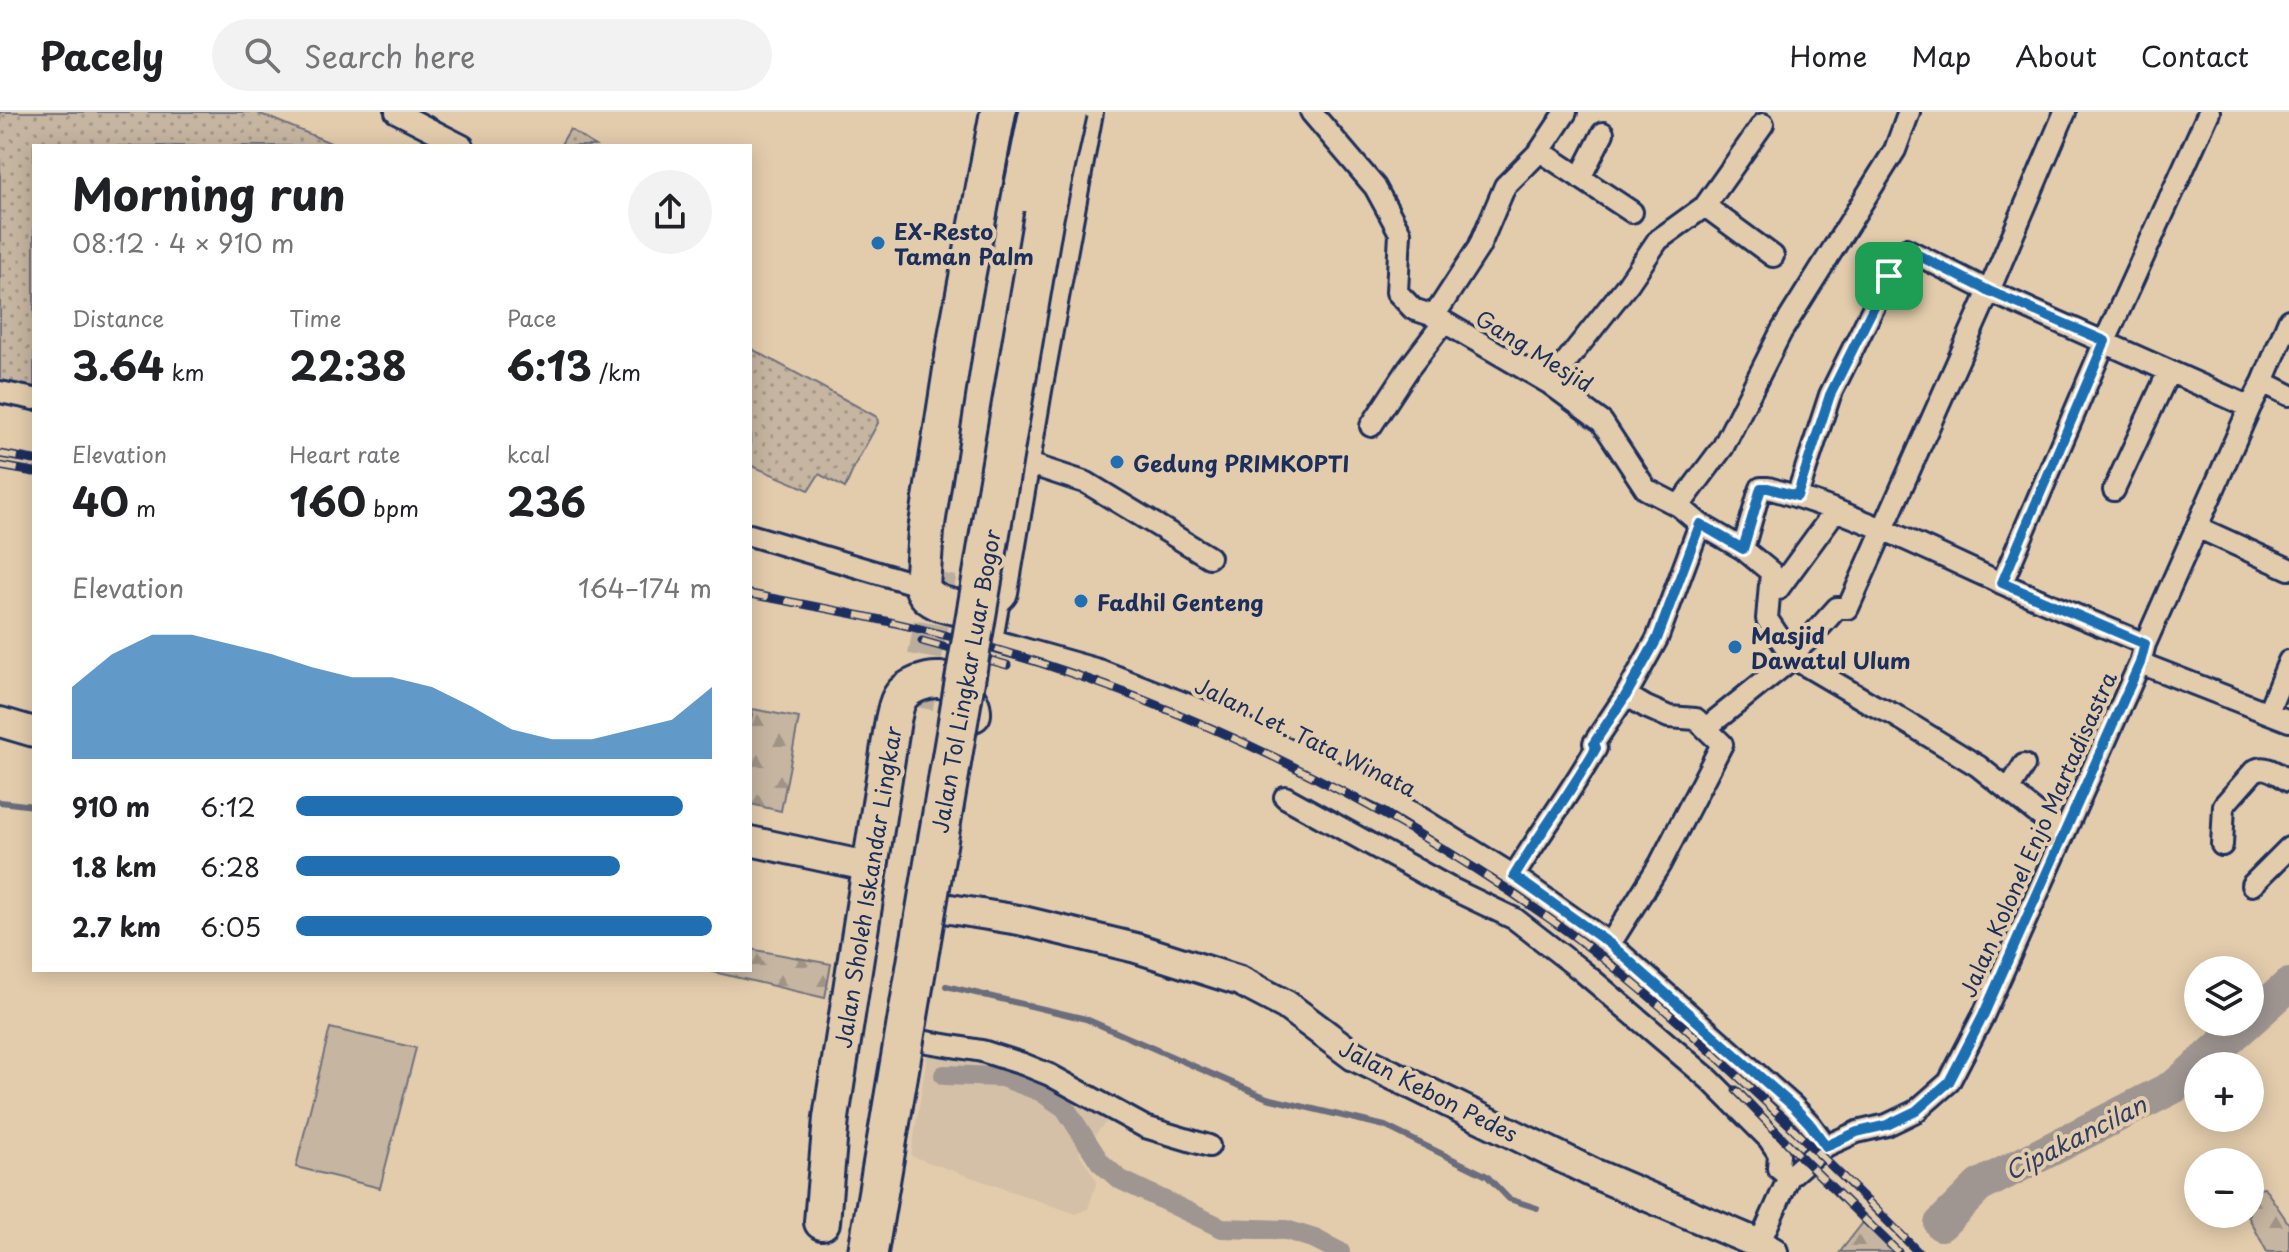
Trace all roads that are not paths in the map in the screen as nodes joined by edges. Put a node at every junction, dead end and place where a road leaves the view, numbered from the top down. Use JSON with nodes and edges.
{"nodes":[{"id":1,"x":396,"y":112,"type":"edge"},
{"id":2,"x":998,"y":112,"type":"edge"},
{"id":3,"x":1018,"y":112,"type":"edge"},
{"id":4,"x":1039,"y":112,"type":"edge"},
{"id":5,"x":1066,"y":112,"type":"edge"},
{"id":6,"x":1085,"y":112,"type":"edge"},
{"id":7,"x":1311,"y":112,"type":"edge"},
{"id":8,"x":1566,"y":112,"type":"edge"},
{"id":9,"x":1909,"y":112,"type":"edge"},
{"id":10,"x":2065,"y":112,"type":"edge"},
{"id":11,"x":2209,"y":112,"type":"edge"},
{"id":12,"x":1763,"y":124,"type":"dead end"},
{"id":13,"x":1603,"y":133,"type":"dead end"},
{"id":14,"x":459,"y":144,"type":"edge"},
{"id":15,"x":1540,"y":151,"type":"junction"},
{"id":16,"x":1580,"y":178,"type":"junction"},
{"id":17,"x":1705,"y":206,"type":"junction"},
{"id":18,"x":1632,"y":212,"type":"dead end"},
{"id":19,"x":1773,"y":256,"type":"dead end"},
{"id":20,"x":1989,"y":291,"type":"junction"},
{"id":21,"x":1439,"y":319,"type":"junction"},
{"id":22,"x":2289,"y":320,"type":"edge"},
{"id":23,"x":2105,"y":341,"type":"junction"},
{"id":24,"x":2169,"y":371,"type":"junction"},
{"id":25,"x":2263,"y":382,"type":"junction"},
{"id":26,"x":1549,"y":383,"type":"junction"},
{"id":27,"x":0,"y":392,"type":"edge"},
{"id":28,"x":2289,"y":395,"type":"edge"},
{"id":29,"x":32,"y":399,"type":"edge"},
{"id":30,"x":2250,"y":407,"type":"junction"},
{"id":31,"x":1371,"y":426,"type":"dead end"},
{"id":32,"x":1023,"y":462,"type":"junction"},
{"id":33,"x":2114,"y":490,"type":"dead end"},
{"id":34,"x":1797,"y":496,"type":"junction"},
{"id":35,"x":1679,"y":506,"type":"junction"},
{"id":36,"x":1835,"y":511,"type":"junction"},
{"id":37,"x":1700,"y":524,"type":"junction"},
{"id":38,"x":2197,"y":527,"type":"junction"},
{"id":39,"x":1883,"y":529,"type":"junction"},
{"id":40,"x":752,"y":535,"type":"edge"},
{"id":41,"x":1743,"y":549,"type":"junction"},
{"id":42,"x":1209,"y":557,"type":"dead end"},
{"id":43,"x":2289,"y":569,"type":"edge"},
{"id":44,"x":932,"y":573,"type":"junction"},
{"id":45,"x":2002,"y":583,"type":"junction"},
{"id":46,"x":993,"y":584,"type":"junction"},
{"id":47,"x":1771,"y":590,"type":"junction"},
{"id":48,"x":2142,"y":654,"type":"junction"},
{"id":49,"x":1792,"y":656,"type":"junction"},
{"id":50,"x":2289,"y":661,"type":"edge"},
{"id":51,"x":1626,"y":695,"type":"junction"},
{"id":52,"x":916,"y":707,"type":"tunnel mouth"},
{"id":53,"x":2268,"y":712,"type":"junction"},
{"id":54,"x":962,"y":717,"type":"dead end"},
{"id":55,"x":2289,"y":721,"type":"edge"},
{"id":56,"x":0,"y":722,"type":"edge"},
{"id":57,"x":1706,"y":728,"type":"junction"},
{"id":58,"x":32,"y":731,"type":"edge"},
{"id":59,"x":2024,"y":765,"type":"dead end"},
{"id":60,"x":2289,"y":781,"type":"edge"},
{"id":61,"x":2009,"y":789,"type":"junction"},
{"id":62,"x":1285,"y":797,"type":"dead end"},
{"id":63,"x":2063,"y":834,"type":"junction"},
{"id":64,"x":752,"y":842,"type":"edge"},
{"id":65,"x":2222,"y":845,"type":"dead end"},
{"id":66,"x":2289,"y":848,"type":"edge"},
{"id":67,"x":1514,"y":876,"type":"junction"},
{"id":68,"x":2252,"y":885,"type":"dead end"},
{"id":69,"x":874,"y":886,"type":"junction"},
{"id":70,"x":938,"y":911,"type":"junction"},
{"id":71,"x":1610,"y":944,"type":"junction"},
{"id":72,"x":920,"y":1026,"type":"junction"},
{"id":73,"x":1209,"y":1146,"type":"dead end"},
{"id":74,"x":1826,"y":1146,"type":"junction"},
{"id":75,"x":1789,"y":1177,"type":"junction"},
{"id":76,"x":827,"y":1242,"type":"edge"},
{"id":77,"x":878,"y":1247,"type":"edge"},
{"id":78,"x":1766,"y":1248,"type":"edge"}],
"edges":[{"from":1,"to":14,"type":"street"},
{"from":2,"to":44,"type":"highway"},
{"from":3,"to":44,"type":"highway"},
{"from":4,"to":76,"type":"highway","name":"Jalan Tol Lingkar Luar Bogor","bridge":true},
{"from":5,"to":46,"type":"highway"},
{"from":5,"to":77,"type":"highway","name":"Jalan Tol Lingkar Luar Bogor","bridge":true},
{"from":6,"to":32,"type":"highway"},
{"from":7,"to":21,"type":"street","name":"Gang Mesjid"},
{"from":8,"to":15,"type":"street"},
{"from":9,"to":35,"type":"street"},
{"from":10,"to":20,"type":"street"},
{"from":11,"to":23,"type":"street"},
{"from":12,"to":17,"type":"street"},
{"from":13,"to":16,"type":"street"},
{"from":15,"to":16,"type":"street"},
{"from":15,"to":21,"type":"street"},
{"from":16,"to":18,"type":"street"},
{"from":17,"to":19,"type":"street"},
{"from":17,"to":26,"type":"street"},
{"from":20,"to":23,"type":"street"},
{"from":20,"to":34,"type":"street"},
{"from":20,"to":39,"type":"street"},
{"from":21,"to":26,"type":"street","name":"Gang Mesjid"},
{"from":21,"to":31,"type":"street"},
{"from":22,"to":25,"type":"street","name":"Jalan Kolonel Enjo Martadisastra"},
{"from":23,"to":24,"type":"street"},
{"from":23,"to":45,"type":"street"},
{"from":24,"to":30,"type":"street"},
{"from":24,"to":33,"type":"street"},
{"from":25,"to":28,"type":"street"},
{"from":25,"to":30,"type":"street","name":"Jalan Kolonel Enjo Martadisastra"},
{"from":26,"to":35,"type":"street","name":"Gang Mesjid"},
{"from":27,"to":29,"type":"street"},
{"from":30,"to":38,"type":"street","name":"Jalan Kolonel Enjo Martadisastra"},
{"from":32,"to":42,"type":"street"},
{"from":32,"to":46,"type":"highway"},
{"from":34,"to":36,"type":"street"},
{"from":34,"to":41,"type":"street"},
{"from":35,"to":37,"type":"street","name":"Gang Mesjid"},
{"from":36,"to":39,"type":"street"},
{"from":36,"to":47,"type":"street"},
{"from":37,"to":41,"type":"street","name":"Gang Mesjid"},
{"from":37,"to":51,"type":"street"},
{"from":38,"to":43,"type":"street"},
{"from":38,"to":48,"type":"street","name":"Jalan Kolonel Enjo Martadisastra"},
{"from":39,"to":45,"type":"street"},
{"from":39,"to":49,"type":"street"},
{"from":40,"to":44,"type":"street"},
{"from":41,"to":47,"type":"street","name":"Gang Mesjid"},
{"from":44,"to":46,"type":"highway"},
{"from":45,"to":48,"type":"street"},
{"from":46,"to":67,"type":"street","name":"Jalan Let. Tata Winata"},
{"from":47,"to":49,"type":"street","name":"Gang Mesjid"},
{"from":48,"to":53,"type":"street"},
{"from":48,"to":63,"type":"street","name":"Jalan Kolonel Enjo Martadisastra"},
{"from":49,"to":57,"type":"street"},
{"from":49,"to":61,"type":"street","name":"Gang Mesjid"},
{"from":50,"to":53,"type":"street"},
{"from":51,"to":57,"type":"street"},
{"from":51,"to":67,"type":"street"},
{"from":52,"to":69,"type":"highway"},
{"from":53,"to":55,"type":"street"},
{"from":54,"to":70,"type":"highway"},
{"from":56,"to":58,"type":"main road"},
{"from":57,"to":71,"type":"street"},
{"from":59,"to":61,"type":"street"},
{"from":60,"to":65,"type":"street"},
{"from":61,"to":63,"type":"street","name":"Gang Mesjid"},
{"from":62,"to":75,"type":"street"},
{"from":63,"to":74,"type":"street","name":"Jalan Kolonel Enjo Martadisastra"},
{"from":64,"to":69,"type":"main road"},
{"from":66,"to":68,"type":"street"},
{"from":67,"to":71,"type":"street","name":"Jalan Let. Tata Winata"},
{"from":69,"to":70,"type":"highway","name":"Jalan Sholeh Iskandar Lingkar"},
{"from":69,"to":76,"type":"highway","name":"Jalan Sholeh Iskandar Lingkar"},
{"from":70,"to":72,"type":"highway","bridge":true},
{"from":70,"to":78,"type":"main road","name":"Jalan Kebon Pedes"},
{"from":71,"to":74,"type":"street","name":"Jalan Let. Tata Winata"},
{"from":72,"to":73,"type":"street"},
{"from":72,"to":77,"type":"highway"},
{"from":74,"to":75,"type":"street","name":"Jalan Kolonel Enjo Martadisastra"},
{"from":75,"to":78,"type":"street","name":"Jalan Kolonel Enjo Martadisastra"}]}
